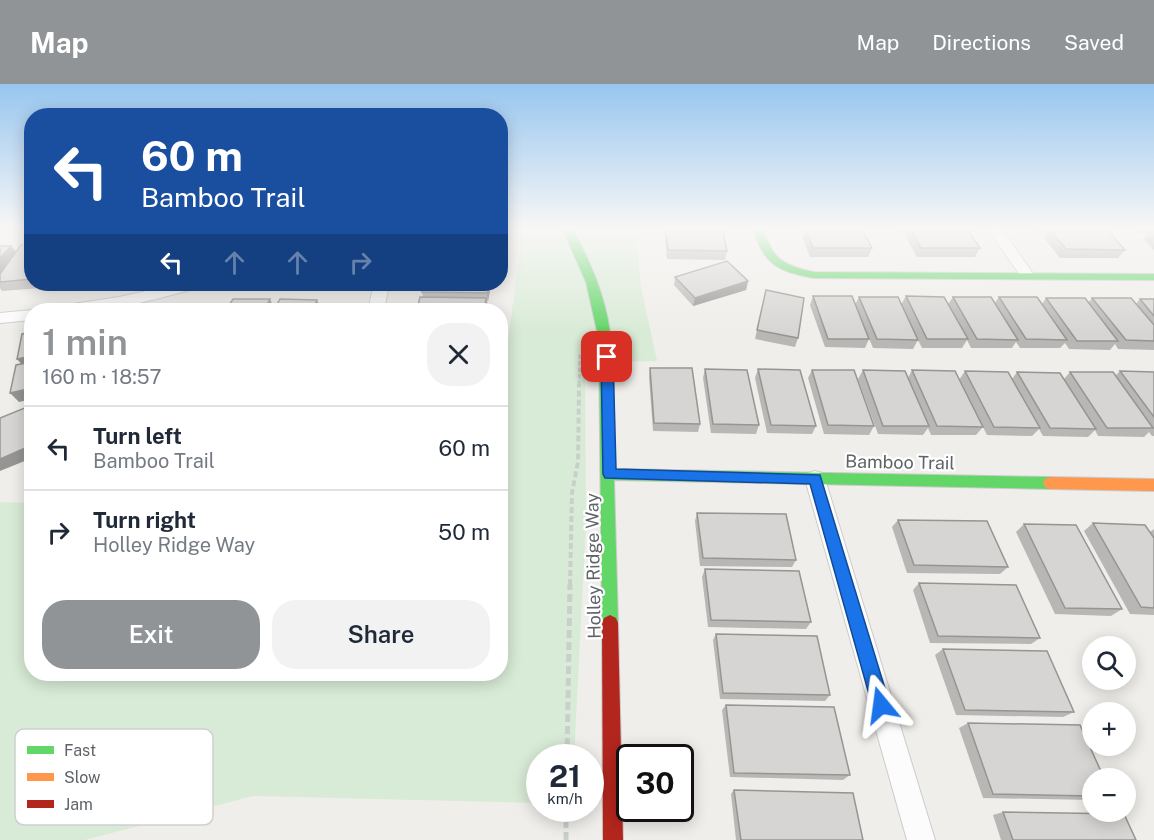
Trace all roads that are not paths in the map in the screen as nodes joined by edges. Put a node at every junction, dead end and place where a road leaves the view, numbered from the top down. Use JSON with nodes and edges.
{"nodes":[{"id":1,"x":585,"y":263,"type":"edge"},
{"id":2,"x":775,"y":263,"type":"edge"},
{"id":3,"x":1019,"y":263,"type":"edge"},
{"id":4,"x":1027,"y":275,"type":"junction"},
{"id":5,"x":1154,"y":277,"type":"edge"},
{"id":6,"x":168,"y":291,"type":"edge"},
{"id":7,"x":160,"y":293,"type":"junction"},
{"id":8,"x":105,"y":303,"type":"edge"},
{"id":9,"x":161,"y":303,"type":"edge"},
{"id":10,"x":24,"y":316,"type":"edge"},
{"id":11,"x":0,"y":318,"type":"edge"},
{"id":12,"x":610,"y":474,"type":"junction"},
{"id":13,"x":815,"y":479,"type":"junction"},
{"id":14,"x":1154,"y":485,"type":"edge"},
{"id":15,"x":614,"y":840,"type":"edge"},
{"id":16,"x":921,"y":840,"type":"edge"}],
"edges":[{"from":1,"to":12,"type":"street","name":"Holley Ridge Way"},
{"from":2,"to":4,"type":"street"},
{"from":3,"to":4,"type":"street"},
{"from":4,"to":5,"type":"street"},
{"from":6,"to":7,"type":"street"},
{"from":7,"to":8,"type":"street"},
{"from":7,"to":9,"type":"street"},
{"from":10,"to":11,"type":"street"},
{"from":12,"to":13,"type":"street","name":"Bamboo Trail"},
{"from":12,"to":15,"type":"street","name":"Holley Ridge Way"},
{"from":13,"to":14,"type":"street","name":"Bamboo Trail"},
{"from":13,"to":16,"type":"street"}]}
